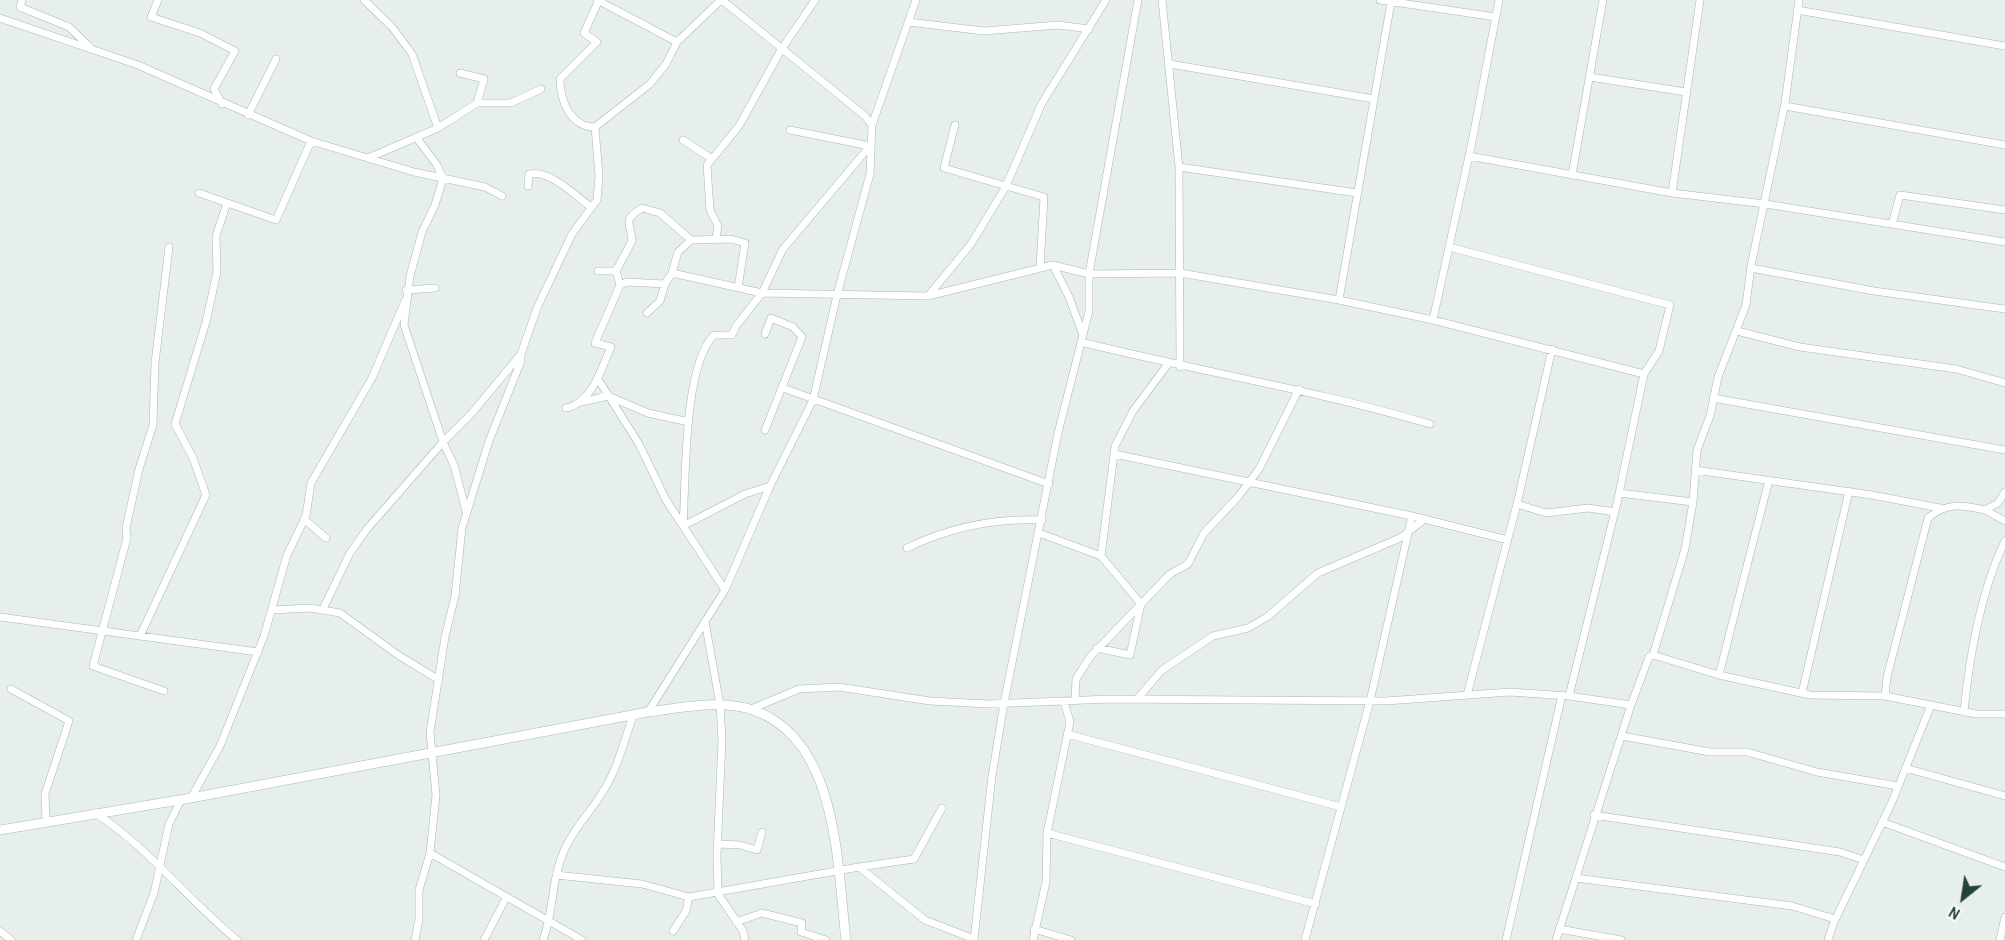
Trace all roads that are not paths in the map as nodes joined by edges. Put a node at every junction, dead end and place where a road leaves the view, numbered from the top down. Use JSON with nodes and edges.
{"nodes":[{"id":1,"x":22,"y":0,"type":"edge"},
{"id":2,"x":158,"y":0,"type":"edge"},
{"id":3,"x":364,"y":0,"type":"edge"},
{"id":4,"x":598,"y":0,"type":"edge"},
{"id":5,"x":722,"y":0,"type":"edge"},
{"id":6,"x":815,"y":0,"type":"edge"},
{"id":7,"x":916,"y":0,"type":"edge"},
{"id":8,"x":1106,"y":0,"type":"edge"},
{"id":9,"x":1138,"y":0,"type":"edge"},
{"id":10,"x":1162,"y":0,"type":"edge"},
{"id":11,"x":1380,"y":0,"type":"edge"},
{"id":12,"x":1499,"y":0,"type":"edge"},
{"id":13,"x":1603,"y":0,"type":"edge"},
{"id":14,"x":1700,"y":0,"type":"edge"},
{"id":15,"x":1799,"y":0,"type":"edge"},
{"id":16,"x":1391,"y":2,"type":"junction"},
{"id":17,"x":1797,"y":10,"type":"junction"},
{"id":18,"x":1496,"y":17,"type":"junction"},
{"id":19,"x":0,"y":18,"type":"edge"},
{"id":20,"x":908,"y":22,"type":"junction"},
{"id":21,"x":1089,"y":29,"type":"junction"},
{"id":22,"x":677,"y":42,"type":"junction"},
{"id":23,"x":2005,"y":46,"type":"edge"},
{"id":24,"x":93,"y":49,"type":"junction"},
{"id":25,"x":781,"y":50,"type":"junction"},
{"id":26,"x":276,"y":59,"type":"dead end"},
{"id":27,"x":1170,"y":64,"type":"junction"},
{"id":28,"x":460,"y":73,"type":"dead end"},
{"id":29,"x":1590,"y":77,"type":"junction"},
{"id":30,"x":541,"y":88,"type":"dead end"},
{"id":31,"x":1686,"y":92,"type":"junction"},
{"id":32,"x":1374,"y":99,"type":"junction"},
{"id":33,"x":477,"y":103,"type":"junction"},
{"id":34,"x":222,"y":104,"type":"junction"},
{"id":35,"x":1785,"y":106,"type":"junction"},
{"id":36,"x":248,"y":115,"type":"junction"},
{"id":37,"x":872,"y":125,"type":"junction"},
{"id":38,"x":955,"y":125,"type":"dead end"},
{"id":39,"x":595,"y":127,"type":"junction"},
{"id":40,"x":438,"y":128,"type":"junction"},
{"id":41,"x":790,"y":130,"type":"dead end"},
{"id":42,"x":416,"y":137,"type":"junction"},
{"id":43,"x":683,"y":140,"type":"dead end"},
{"id":44,"x":310,"y":141,"type":"junction"},
{"id":45,"x":870,"y":146,"type":"junction"},
{"id":46,"x":2005,"y":146,"type":"edge"},
{"id":47,"x":1469,"y":156,"type":"junction"},
{"id":48,"x":368,"y":158,"type":"junction"},
{"id":49,"x":712,"y":159,"type":"junction"},
{"id":50,"x":1179,"y":167,"type":"junction"},
{"id":51,"x":1572,"y":175,"type":"junction"},
{"id":52,"x":443,"y":179,"type":"junction"},
{"id":53,"x":528,"y":186,"type":"dead end"},
{"id":54,"x":1006,"y":186,"type":"junction"},
{"id":55,"x":199,"y":193,"type":"dead end"},
{"id":56,"x":1358,"y":193,"type":"junction"},
{"id":57,"x":1672,"y":193,"type":"junction"},
{"id":58,"x":502,"y":196,"type":"dead end"},
{"id":59,"x":227,"y":203,"type":"junction"},
{"id":60,"x":1765,"y":204,"type":"junction"},
{"id":61,"x":591,"y":207,"type":"junction"},
{"id":62,"x":2005,"y":210,"type":"edge"},
{"id":63,"x":1892,"y":224,"type":"junction"},
{"id":64,"x":716,"y":238,"type":"junction"},
{"id":65,"x":691,"y":240,"type":"junction"},
{"id":66,"x":2005,"y":242,"type":"edge"},
{"id":67,"x":169,"y":247,"type":"dead end"},
{"id":68,"x":1449,"y":247,"type":"junction"},
{"id":69,"x":1053,"y":265,"type":"junction"},
{"id":70,"x":1040,"y":268,"type":"junction"},
{"id":71,"x":1751,"y":268,"type":"junction"},
{"id":72,"x":598,"y":271,"type":"dead end"},
{"id":73,"x":616,"y":271,"type":"junction"},
{"id":74,"x":672,"y":273,"type":"junction"},
{"id":75,"x":1180,"y":273,"type":"junction"},
{"id":76,"x":1089,"y":274,"type":"junction"},
{"id":77,"x":665,"y":284,"type":"junction"},
{"id":78,"x":620,"y":285,"type":"junction"},
{"id":79,"x":435,"y":288,"type":"dead end"},
{"id":80,"x":738,"y":288,"type":"junction"},
{"id":81,"x":406,"y":290,"type":"junction"},
{"id":82,"x":762,"y":293,"type":"junction"},
{"id":83,"x":837,"y":295,"type":"junction"},
{"id":84,"x":928,"y":296,"type":"junction"},
{"id":85,"x":1339,"y":300,"type":"junction"},
{"id":86,"x":405,"y":301,"type":"junction"},
{"id":87,"x":2005,"y":309,"type":"edge"},
{"id":88,"x":647,"y":313,"type":"dead end"},
{"id":89,"x":1433,"y":320,"type":"junction"},
{"id":90,"x":1737,"y":331,"type":"junction"},
{"id":91,"x":765,"y":334,"type":"dead end"},
{"id":92,"x":1082,"y":339,"type":"junction"},
{"id":93,"x":1552,"y":349,"type":"junction"},
{"id":94,"x":521,"y":354,"type":"junction"},
{"id":95,"x":1168,"y":364,"type":"junction"},
{"id":96,"x":1180,"y":367,"type":"junction"},
{"id":97,"x":1644,"y":374,"type":"junction"},
{"id":98,"x":598,"y":379,"type":"junction"},
{"id":99,"x":2005,"y":382,"type":"edge"},
{"id":100,"x":783,"y":388,"type":"junction"},
{"id":101,"x":1299,"y":389,"type":"junction"},
{"id":102,"x":608,"y":396,"type":"junction"},
{"id":103,"x":814,"y":398,"type":"junction"},
{"id":104,"x":1713,"y":398,"type":"junction"},
{"id":105,"x":581,"y":402,"type":"junction"},
{"id":106,"x":566,"y":408,"type":"dead end"},
{"id":107,"x":689,"y":422,"type":"junction"},
{"id":108,"x":1430,"y":424,"type":"dead end"},
{"id":109,"x":765,"y":430,"type":"dead end"},
{"id":110,"x":443,"y":442,"type":"junction"},
{"id":111,"x":2005,"y":450,"type":"edge"},
{"id":112,"x":1114,"y":454,"type":"junction"},
{"id":113,"x":1695,"y":470,"type":"junction"},
{"id":114,"x":1769,"y":480,"type":"junction"},
{"id":115,"x":1249,"y":482,"type":"junction"},
{"id":116,"x":1048,"y":484,"type":"junction"},
{"id":117,"x":770,"y":486,"type":"junction"},
{"id":118,"x":1850,"y":491,"type":"junction"},
{"id":119,"x":2005,"y":492,"type":"edge"},
{"id":120,"x":1619,"y":493,"type":"junction"},
{"id":121,"x":1693,"y":502,"type":"junction"},
{"id":122,"x":1517,"y":504,"type":"junction"},
{"id":123,"x":1940,"y":508,"type":"junction"},
{"id":124,"x":1984,"y":510,"type":"junction"},
{"id":125,"x":466,"y":511,"type":"junction"},
{"id":126,"x":1615,"y":512,"type":"junction"},
{"id":127,"x":1412,"y":516,"type":"junction"},
{"id":128,"x":304,"y":519,"type":"junction"},
{"id":129,"x":1425,"y":519,"type":"junction"},
{"id":130,"x":1042,"y":520,"type":"junction"},
{"id":131,"x":2005,"y":521,"type":"edge"},
{"id":132,"x":683,"y":526,"type":"junction"},
{"id":133,"x":1409,"y":531,"type":"junction"},
{"id":134,"x":1039,"y":533,"type":"junction"},
{"id":135,"x":326,"y":538,"type":"dead end"},
{"id":136,"x":1508,"y":540,"type":"junction"},
{"id":137,"x":2005,"y":541,"type":"edge"},
{"id":138,"x":907,"y":548,"type":"dead end"},
{"id":139,"x":1101,"y":556,"type":"junction"},
{"id":140,"x":724,"y":590,"type":"junction"},
{"id":141,"x":1141,"y":604,"type":"junction"},
{"id":142,"x":323,"y":609,"type":"junction"},
{"id":143,"x":272,"y":610,"type":"junction"},
{"id":144,"x":0,"y":617,"type":"edge"},
{"id":145,"x":705,"y":621,"type":"junction"},
{"id":146,"x":102,"y":631,"type":"junction"},
{"id":147,"x":140,"y":636,"type":"junction"},
{"id":148,"x":1098,"y":648,"type":"junction"},
{"id":149,"x":258,"y":652,"type":"junction"},
{"id":150,"x":1653,"y":655,"type":"junction"},
{"id":151,"x":1719,"y":675,"type":"junction"},
{"id":152,"x":438,"y":680,"type":"junction"},
{"id":153,"x":12,"y":689,"type":"dead end"},
{"id":154,"x":164,"y":691,"type":"dead end"},
{"id":155,"x":1802,"y":693,"type":"junction"},
{"id":156,"x":1467,"y":695,"type":"junction"},
{"id":157,"x":1566,"y":696,"type":"junction"},
{"id":158,"x":1885,"y":696,"type":"junction"},
{"id":159,"x":1137,"y":699,"type":"junction"},
{"id":160,"x":1075,"y":700,"type":"junction"},
{"id":161,"x":1064,"y":701,"type":"junction"},
{"id":162,"x":1370,"y":701,"type":"junction"},
{"id":163,"x":1004,"y":703,"type":"junction"},
{"id":164,"x":720,"y":705,"type":"junction"},
{"id":165,"x":1631,"y":705,"type":"junction"},
{"id":166,"x":1931,"y":705,"type":"junction"},
{"id":167,"x":751,"y":709,"type":"junction"},
{"id":168,"x":648,"y":712,"type":"junction"},
{"id":169,"x":1964,"y":712,"type":"junction"},
{"id":170,"x":2005,"y":714,"type":"edge"},
{"id":171,"x":633,"y":716,"type":"junction"},
{"id":172,"x":1067,"y":734,"type":"junction"},
{"id":173,"x":1622,"y":736,"type":"junction"},
{"id":174,"x":431,"y":752,"type":"junction"},
{"id":175,"x":1905,"y":768,"type":"junction"},
{"id":176,"x":1898,"y":786,"type":"junction"},
{"id":177,"x":2005,"y":796,"type":"edge"},
{"id":178,"x":186,"y":799,"type":"junction"},
{"id":179,"x":1341,"y":807,"type":"junction"},
{"id":180,"x":942,"y":808,"type":"dead end"},
{"id":181,"x":95,"y":813,"type":"junction"},
{"id":182,"x":1594,"y":815,"type":"junction"},
{"id":183,"x":46,"y":821,"type":"junction"},
{"id":184,"x":1882,"y":822,"type":"junction"},
{"id":185,"x":0,"y":830,"type":"edge"},
{"id":186,"x":762,"y":832,"type":"dead end"},
{"id":187,"x":1047,"y":833,"type":"junction"},
{"id":188,"x":717,"y":844,"type":"junction"},
{"id":189,"x":430,"y":853,"type":"junction"},
{"id":190,"x":1864,"y":860,"type":"junction"},
{"id":191,"x":859,"y":867,"type":"junction"},
{"id":192,"x":2005,"y":867,"type":"edge"},
{"id":193,"x":159,"y":868,"type":"junction"},
{"id":194,"x":838,"y":869,"type":"junction"},
{"id":195,"x":556,"y":876,"type":"junction"},
{"id":196,"x":1576,"y":878,"type":"junction"},
{"id":197,"x":718,"y":894,"type":"junction"},
{"id":198,"x":689,"y":897,"type":"junction"},
{"id":199,"x":506,"y":898,"type":"junction"},
{"id":200,"x":1316,"y":904,"type":"junction"},
{"id":201,"x":2005,"y":917,"type":"edge"},
{"id":202,"x":1835,"y":919,"type":"junction"},
{"id":203,"x":551,"y":920,"type":"junction"},
{"id":204,"x":736,"y":922,"type":"junction"},
{"id":205,"x":1559,"y":928,"type":"junction"},
{"id":206,"x":1034,"y":929,"type":"junction"},
{"id":207,"x":672,"y":931,"type":"dead end"},
{"id":208,"x":0,"y":932,"type":"edge"},
{"id":209,"x":974,"y":939,"type":"edge"},
{"id":210,"x":11,"y":940,"type":"edge"},
{"id":211,"x":136,"y":940,"type":"edge"},
{"id":212,"x":237,"y":940,"type":"edge"},
{"id":213,"x":415,"y":940,"type":"edge"},
{"id":214,"x":484,"y":940,"type":"edge"},
{"id":215,"x":543,"y":940,"type":"edge"},
{"id":216,"x":582,"y":940,"type":"edge"},
{"id":217,"x":745,"y":940,"type":"edge"},
{"id":218,"x":826,"y":940,"type":"edge"},
{"id":219,"x":846,"y":940,"type":"edge"},
{"id":220,"x":1033,"y":940,"type":"edge"},
{"id":221,"x":1071,"y":940,"type":"edge"},
{"id":222,"x":1305,"y":940,"type":"edge"},
{"id":223,"x":1506,"y":940,"type":"edge"},
{"id":224,"x":1556,"y":940,"type":"edge"},
{"id":225,"x":1621,"y":940,"type":"edge"},
{"id":226,"x":1828,"y":940,"type":"edge"},
{"id":227,"x":2000,"y":940,"type":"edge"}],
"edges":[{"from":1,"to":24,"type":"street"},
{"from":2,"to":34,"type":"street"},
{"from":3,"to":40,"type":"street"},
{"from":4,"to":22,"type":"street"},
{"from":4,"to":39,"type":"street"},
{"from":5,"to":22,"type":"street"},
{"from":5,"to":25,"type":"street"},
{"from":6,"to":25,"type":"street"},
{"from":7,"to":20,"type":"street"},
{"from":8,"to":21,"type":"street"},
{"from":9,"to":76,"type":"street"},
{"from":10,"to":27,"type":"street"},
{"from":11,"to":16,"type":"street"},
{"from":12,"to":18,"type":"street"},
{"from":13,"to":29,"type":"street"},
{"from":14,"to":31,"type":"street"},
{"from":15,"to":17,"type":"street"},
{"from":16,"to":18,"type":"street"},
{"from":16,"to":32,"type":"street"},
{"from":17,"to":23,"type":"street"},
{"from":17,"to":35,"type":"street"},
{"from":18,"to":47,"type":"street"},
{"from":19,"to":24,"type":"street"},
{"from":20,"to":21,"type":"street"},
{"from":20,"to":37,"type":"street"},
{"from":21,"to":54,"type":"street"},
{"from":22,"to":39,"type":"street"},
{"from":24,"to":34,"type":"street"},
{"from":25,"to":37,"type":"street"},
{"from":25,"to":49,"type":"street"},
{"from":26,"to":36,"type":"street"},
{"from":27,"to":32,"type":"street"},
{"from":27,"to":50,"type":"street"},
{"from":28,"to":33,"type":"street"},
{"from":29,"to":31,"type":"street"},
{"from":29,"to":51,"type":"street"},
{"from":30,"to":33,"type":"street"},
{"from":31,"to":57,"type":"street"},
{"from":32,"to":56,"type":"street"},
{"from":33,"to":40,"type":"street"},
{"from":34,"to":36,"type":"street"},
{"from":35,"to":46,"type":"street"},
{"from":35,"to":60,"type":"street"},
{"from":36,"to":44,"type":"street"},
{"from":37,"to":45,"type":"street"},
{"from":38,"to":54,"type":"street"},
{"from":39,"to":61,"type":"street"},
{"from":40,"to":42,"type":"street"},
{"from":41,"to":45,"type":"street"},
{"from":42,"to":48,"type":"street"},
{"from":42,"to":52,"type":"street"},
{"from":43,"to":49,"type":"street"},
{"from":44,"to":48,"type":"street"},
{"from":44,"to":59,"type":"street"},
{"from":45,"to":82,"type":"street"},
{"from":45,"to":83,"type":"street"},
{"from":47,"to":51,"type":"street"},
{"from":47,"to":68,"type":"street"},
{"from":48,"to":52,"type":"street"},
{"from":49,"to":64,"type":"street"},
{"from":50,"to":56,"type":"street"},
{"from":50,"to":75,"type":"street"},
{"from":51,"to":57,"type":"street"},
{"from":52,"to":58,"type":"street"},
{"from":52,"to":81,"type":"street"},
{"from":53,"to":61,"type":"street"},
{"from":54,"to":70,"type":"street"},
{"from":54,"to":84,"type":"street"},
{"from":55,"to":59,"type":"street"},
{"from":56,"to":85,"type":"street"},
{"from":57,"to":60,"type":"street"},
{"from":59,"to":147,"type":"street"},
{"from":60,"to":63,"type":"street"},
{"from":60,"to":71,"type":"street"},
{"from":61,"to":94,"type":"street"},
{"from":62,"to":63,"type":"street"},
{"from":63,"to":66,"type":"street"},
{"from":64,"to":65,"type":"street"},
{"from":64,"to":80,"type":"street"},
{"from":65,"to":73,"type":"street"},
{"from":65,"to":74,"type":"street"},
{"from":67,"to":146,"type":"street"},
{"from":68,"to":89,"type":"street"},
{"from":68,"to":97,"type":"street"},
{"from":69,"to":70,"type":"street"},
{"from":69,"to":76,"type":"street"},
{"from":69,"to":92,"type":"street"},
{"from":70,"to":84,"type":"street"},
{"from":71,"to":87,"type":"street"},
{"from":71,"to":90,"type":"street"},
{"from":72,"to":73,"type":"street"},
{"from":73,"to":78,"type":"street"},
{"from":74,"to":77,"type":"street"},
{"from":74,"to":80,"type":"street"},
{"from":75,"to":76,"type":"street"},
{"from":75,"to":85,"type":"street"},
{"from":75,"to":96,"type":"street"},
{"from":76,"to":92,"type":"street"},
{"from":77,"to":78,"type":"street"},
{"from":77,"to":88,"type":"street"},
{"from":78,"to":98,"type":"street"},
{"from":79,"to":81,"type":"street"},
{"from":80,"to":82,"type":"street"},
{"from":81,"to":86,"type":"street"},
{"from":82,"to":83,"type":"street"},
{"from":82,"to":107,"type":"street"},
{"from":83,"to":84,"type":"street"},
{"from":83,"to":103,"type":"street"},
{"from":85,"to":89,"type":"street"},
{"from":86,"to":110,"type":"street"},
{"from":86,"to":128,"type":"street"},
{"from":89,"to":93,"type":"street"},
{"from":90,"to":99,"type":"street"},
{"from":90,"to":104,"type":"street"},
{"from":91,"to":100,"type":"street"},
{"from":92,"to":95,"type":"street"},
{"from":92,"to":116,"type":"street"},
{"from":93,"to":97,"type":"street"},
{"from":93,"to":122,"type":"street"},
{"from":94,"to":110,"type":"street"},
{"from":94,"to":125,"type":"street"},
{"from":95,"to":96,"type":"street"},
{"from":95,"to":112,"type":"street"},
{"from":96,"to":101,"type":"street"},
{"from":97,"to":120,"type":"street"},
{"from":98,"to":102,"type":"street"},
{"from":98,"to":105,"type":"street"},
{"from":100,"to":103,"type":"street"},
{"from":100,"to":109,"type":"street"},
{"from":101,"to":108,"type":"street"},
{"from":101,"to":115,"type":"street"},
{"from":102,"to":105,"type":"street"},
{"from":102,"to":107,"type":"street"},
{"from":102,"to":132,"type":"street"},
{"from":103,"to":116,"type":"street"},
{"from":103,"to":117,"type":"street"},
{"from":104,"to":111,"type":"street"},
{"from":104,"to":113,"type":"street"},
{"from":105,"to":106,"type":"street"},
{"from":107,"to":132,"type":"street"},
{"from":110,"to":125,"type":"street"},
{"from":110,"to":142,"type":"street"},
{"from":112,"to":115,"type":"street"},
{"from":112,"to":139,"type":"street"},
{"from":113,"to":114,"type":"street"},
{"from":113,"to":121,"type":"street"},
{"from":114,"to":118,"type":"street"},
{"from":114,"to":151,"type":"street"},
{"from":115,"to":127,"type":"street"},
{"from":115,"to":141,"type":"street"},
{"from":116,"to":130,"type":"street"},
{"from":117,"to":132,"type":"street"},
{"from":117,"to":140,"type":"street"},
{"from":118,"to":123,"type":"street"},
{"from":118,"to":155,"type":"street"},
{"from":119,"to":124,"type":"street"},
{"from":120,"to":121,"type":"street"},
{"from":120,"to":126,"type":"street"},
{"from":121,"to":150,"type":"street"},
{"from":122,"to":126,"type":"street"},
{"from":122,"to":136,"type":"street"},
{"from":123,"to":124,"type":"street"},
{"from":123,"to":158,"type":"street"},
{"from":124,"to":131,"type":"street"},
{"from":125,"to":152,"type":"street"},
{"from":126,"to":157,"type":"street"},
{"from":127,"to":129,"type":"street"},
{"from":127,"to":133,"type":"street"},
{"from":128,"to":135,"type":"street"},
{"from":128,"to":143,"type":"street"},
{"from":129,"to":133,"type":"street"},
{"from":129,"to":136,"type":"street"},
{"from":130,"to":134,"type":"street"},
{"from":130,"to":138,"type":"street"},
{"from":132,"to":140,"type":"street"},
{"from":133,"to":159,"type":"street"},
{"from":133,"to":162,"type":"street"},
{"from":134,"to":139,"type":"street"},
{"from":134,"to":163,"type":"street"},
{"from":136,"to":156,"type":"street"},
{"from":137,"to":169,"type":"street"},
{"from":139,"to":141,"type":"street"},
{"from":140,"to":145,"type":"street"},
{"from":141,"to":148,"type":"street"},
{"from":141,"to":148,"type":"street"},
{"from":142,"to":143,"type":"street"},
{"from":142,"to":152,"type":"street"},
{"from":143,"to":149,"type":"street"},
{"from":144,"to":146,"type":"street"},
{"from":145,"to":164,"type":"street"},
{"from":145,"to":168,"type":"street"},
{"from":146,"to":147,"type":"street"},
{"from":146,"to":154,"type":"street"},
{"from":147,"to":149,"type":"street"},
{"from":148,"to":160,"type":"street"},
{"from":149,"to":178,"type":"street"},
{"from":150,"to":151,"type":"street"},
{"from":150,"to":165,"type":"street"},
{"from":151,"to":155,"type":"street"},
{"from":152,"to":174,"type":"street"},
{"from":153,"to":183,"type":"street"},
{"from":155,"to":158,"type":"street"},
{"from":156,"to":157,"type":"street"},
{"from":156,"to":162,"type":"street"},
{"from":157,"to":165,"type":"street"},
{"from":157,"to":223,"type":"street"},
{"from":158,"to":166,"type":"street"},
{"from":159,"to":160,"type":"street"},
{"from":159,"to":162,"type":"street"},
{"from":160,"to":161,"type":"street"},
{"from":161,"to":163,"type":"street"},
{"from":161,"to":172,"type":"street"},
{"from":162,"to":179,"type":"street"},
{"from":163,"to":167,"type":"street"},
{"from":163,"to":209,"type":"street"},
{"from":164,"to":167,"type":"street"},
{"from":164,"to":168,"type":"street"},
{"from":164,"to":188,"type":"street"},
{"from":165,"to":173,"type":"street"},
{"from":166,"to":169,"type":"street"},
{"from":166,"to":175,"type":"street"},
{"from":167,"to":194,"type":"street"},
{"from":168,"to":171,"type":"street"},
{"from":169,"to":170,"type":"street"},
{"from":171,"to":174,"type":"street"},
{"from":171,"to":195,"type":"street"},
{"from":172,"to":179,"type":"street"},
{"from":172,"to":187,"type":"street"},
{"from":173,"to":176,"type":"street"},
{"from":173,"to":182,"type":"street"},
{"from":174,"to":178,"type":"street"},
{"from":174,"to":189,"type":"street"},
{"from":175,"to":176,"type":"street"},
{"from":175,"to":177,"type":"street"},
{"from":176,"to":184,"type":"street"},
{"from":178,"to":181,"type":"street"},
{"from":178,"to":193,"type":"street"},
{"from":179,"to":200,"type":"street"},
{"from":180,"to":191,"type":"street"},
{"from":181,"to":183,"type":"street"},
{"from":181,"to":193,"type":"street"},
{"from":182,"to":190,"type":"street"},
{"from":182,"to":196,"type":"street"},
{"from":183,"to":185,"type":"street"},
{"from":184,"to":190,"type":"street"},
{"from":184,"to":192,"type":"street"},
{"from":186,"to":188,"type":"street"},
{"from":187,"to":200,"type":"street"},
{"from":187,"to":206,"type":"street"},
{"from":188,"to":197,"type":"street"},
{"from":189,"to":199,"type":"street"},
{"from":189,"to":213,"type":"street"},
{"from":190,"to":202,"type":"street"},
{"from":191,"to":194,"type":"street"},
{"from":191,"to":209,"type":"street"},
{"from":193,"to":211,"type":"street"},
{"from":193,"to":212,"type":"street"},
{"from":194,"to":197,"type":"street"},
{"from":194,"to":219,"type":"street"},
{"from":195,"to":198,"type":"street"},
{"from":195,"to":203,"type":"street"},
{"from":196,"to":202,"type":"street"},
{"from":196,"to":205,"type":"street"},
{"from":197,"to":198,"type":"street"},
{"from":197,"to":204,"type":"street"},
{"from":198,"to":207,"type":"street"},
{"from":199,"to":203,"type":"street"},
{"from":199,"to":214,"type":"street"},
{"from":200,"to":222,"type":"street"},
{"from":201,"to":227,"type":"street"},
{"from":202,"to":226,"type":"street"},
{"from":203,"to":215,"type":"street"},
{"from":203,"to":216,"type":"street"},
{"from":204,"to":217,"type":"street"},
{"from":204,"to":218,"type":"street"},
{"from":205,"to":224,"type":"street"},
{"from":205,"to":225,"type":"street"},
{"from":206,"to":220,"type":"street"},
{"from":206,"to":221,"type":"street"},
{"from":208,"to":210,"type":"street"}]}
